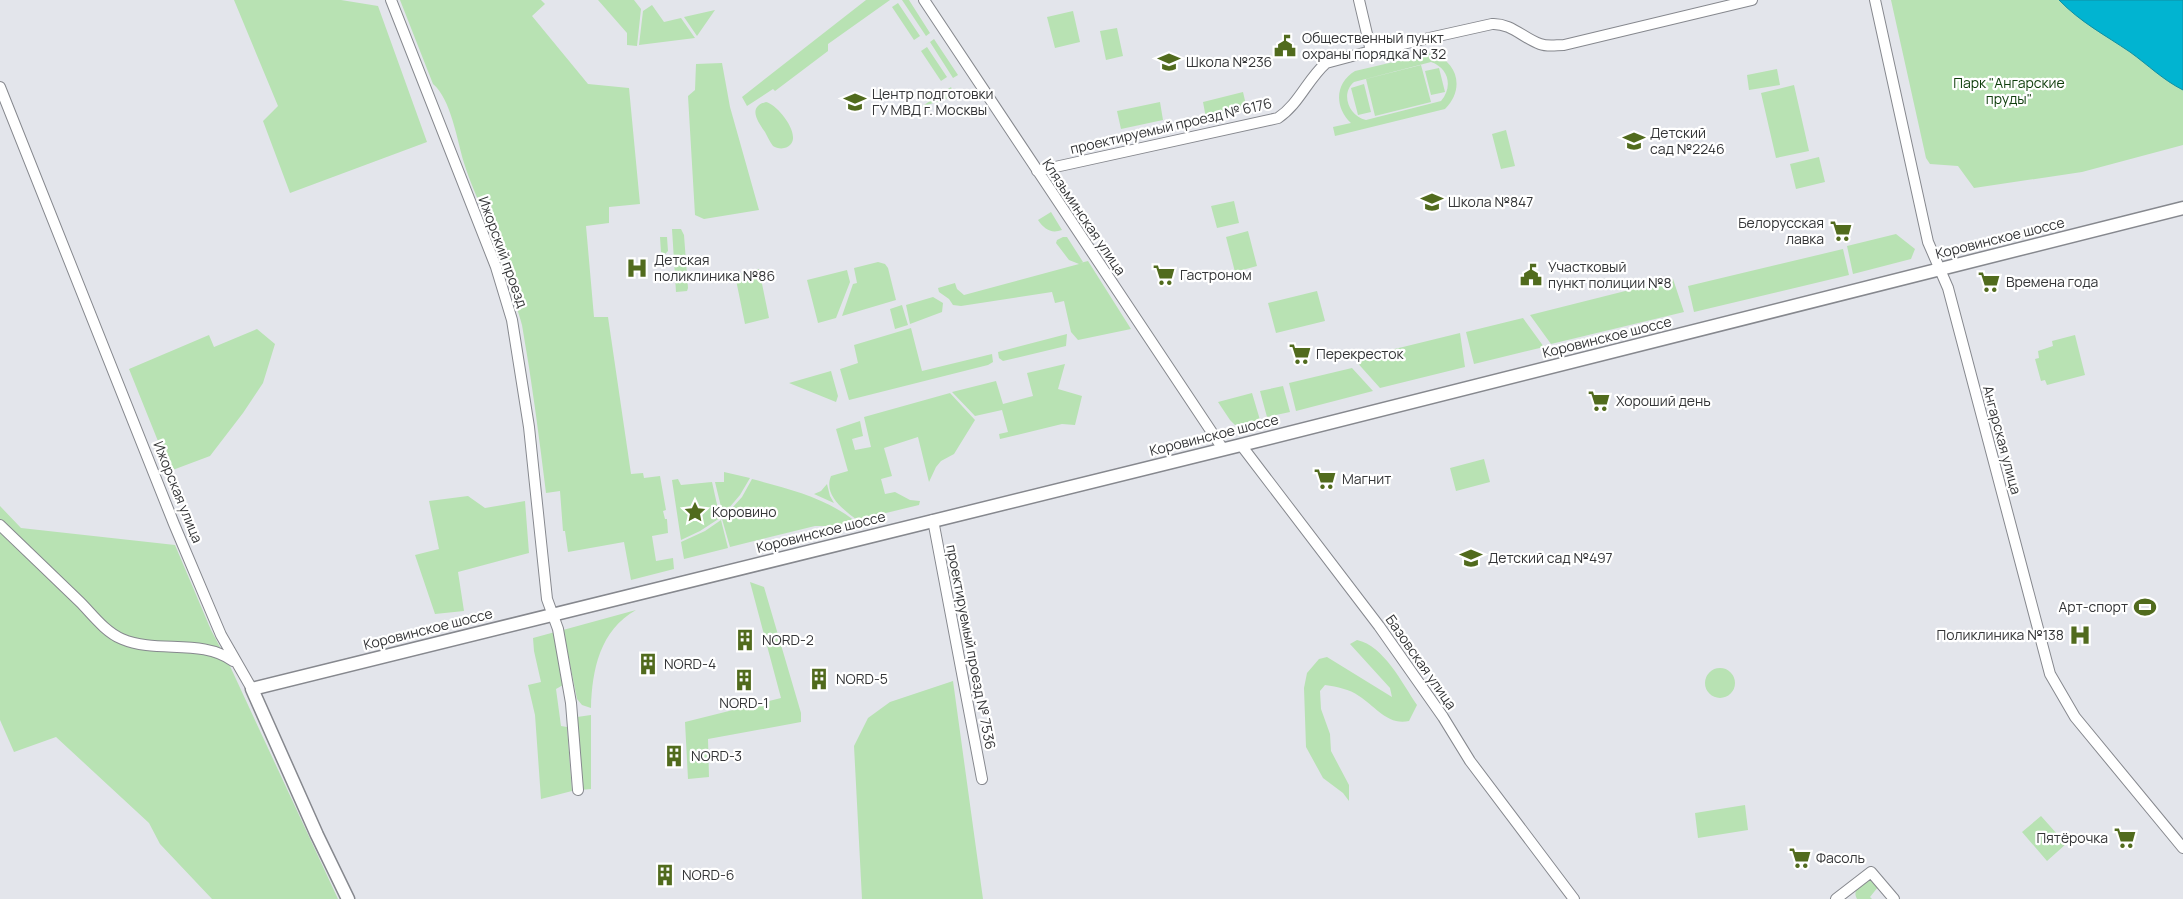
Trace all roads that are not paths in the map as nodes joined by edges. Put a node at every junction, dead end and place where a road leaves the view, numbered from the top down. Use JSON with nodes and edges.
{"nodes":[{"id":1,"x":391,"y":0,"type":"edge"},
{"id":2,"x":924,"y":0,"type":"edge"},
{"id":3,"x":1359,"y":0,"type":"edge"},
{"id":4,"x":1752,"y":0,"type":"edge"},
{"id":5,"x":1874,"y":0,"type":"edge"},
{"id":6,"x":1371,"y":51,"type":"junction"},
{"id":7,"x":0,"y":87,"type":"edge"},
{"id":8,"x":1037,"y":172,"type":"junction"},
{"id":9,"x":2183,"y":208,"type":"edge"},
{"id":10,"x":1940,"y":268,"type":"junction"},
{"id":11,"x":1241,"y":445,"type":"junction"},
{"id":12,"x":1223,"y":449,"type":"junction"},
{"id":13,"x":933,"y":520,"type":"junction"},
{"id":14,"x":0,"y":525,"type":"edge"},
{"id":15,"x":552,"y":614,"type":"junction"},
{"id":16,"x":236,"y":663,"type":"junction"},
{"id":17,"x":252,"y":689,"type":"junction"},
{"id":18,"x":982,"y":778,"type":"dead end"},
{"id":19,"x":578,"y":790,"type":"dead end"},
{"id":20,"x":2183,"y":848,"type":"edge"},
{"id":21,"x":1848,"y":896,"type":"edge"},
{"id":22,"x":348,"y":899,"type":"edge"},
{"id":23,"x":1574,"y":899,"type":"edge"},
{"id":24,"x":1836,"y":899,"type":"edge"},
{"id":25,"x":1894,"y":899,"type":"edge"}],
"edges":[{"from":1,"to":15,"type":"street","name":"Ижорский проезд"},
{"from":2,"to":8,"type":"street","name":"Клязьминская улица"},
{"from":3,"to":6,"type":"street"},
{"from":4,"to":6,"type":"street","name":"проектируемый проезд № 6176"},
{"from":5,"to":10,"type":"street","name":"Ангарская улица"},
{"from":6,"to":8,"type":"street","name":"проектируемый проезд № 6176"},
{"from":7,"to":16,"type":"street","name":"Ижорская улица"},
{"from":8,"to":12,"type":"street","name":"Клязьминская улица"},
{"from":9,"to":10,"type":"main road","name":"Коровинское шоссе"},
{"from":10,"to":11,"type":"main road","name":"Коровинское шоссе"},
{"from":10,"to":20,"type":"street","name":"Ангарская улица"},
{"from":11,"to":12,"type":"main road","name":"Коровинское шоссе"},
{"from":11,"to":23,"type":"street","name":"Базовская улица"},
{"from":12,"to":13,"type":"main road","name":"Коровинское шоссе"},
{"from":13,"to":15,"type":"main road","name":"Коровинское шоссе"},
{"from":13,"to":18,"type":"street","name":"проектируемый проезд № 7536"},
{"from":14,"to":16,"type":"street"},
{"from":15,"to":17,"type":"main road","name":"Коровинское шоссе"},
{"from":15,"to":19,"type":"street","name":"Ижорский проезд"},
{"from":16,"to":17,"type":"street","name":"Ижорская улица"},
{"from":17,"to":22,"type":"main road","name":"Ижорская улица"},
{"from":21,"to":24,"type":"street"},
{"from":21,"to":25,"type":"street"}]}
